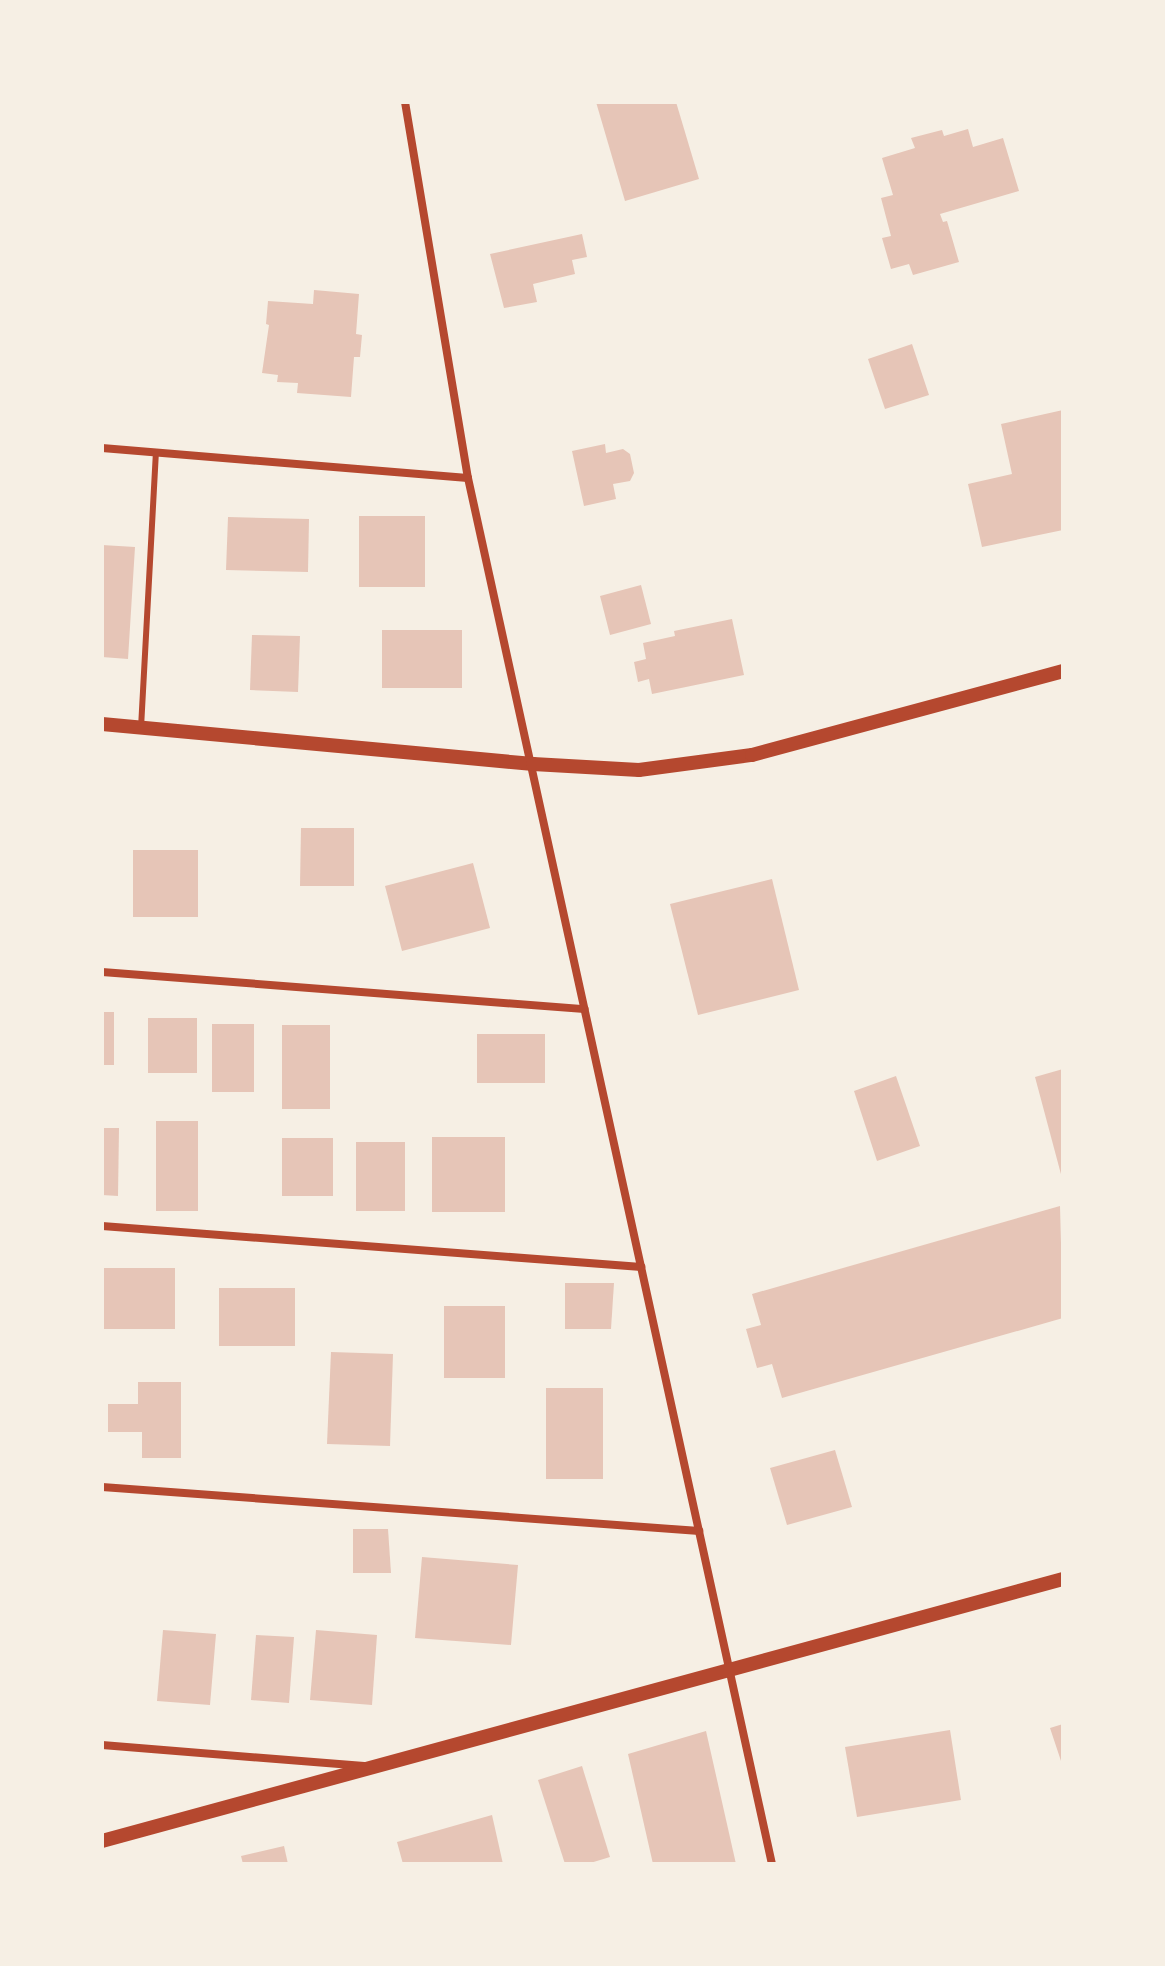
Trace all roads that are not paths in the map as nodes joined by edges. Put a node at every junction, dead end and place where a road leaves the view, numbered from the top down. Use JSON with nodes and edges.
{"nodes":[{"id":1,"x":405,"y":102,"type":"edge"},
{"id":2,"x":102,"y":448,"type":"edge"},
{"id":3,"x":156,"y":453,"type":"junction"},
{"id":4,"x":468,"y":478,"type":"junction"},
{"id":5,"x":1063,"y":671,"type":"edge"},
{"id":6,"x":102,"y":724,"type":"edge"},
{"id":7,"x":141,"y":728,"type":"junction"},
{"id":8,"x":533,"y":764,"type":"junction"},
{"id":9,"x":102,"y":972,"type":"edge"},
{"id":10,"x":585,"y":1009,"type":"junction"},
{"id":11,"x":102,"y":1226,"type":"edge"},
{"id":12,"x":641,"y":1267,"type":"junction"},
{"id":13,"x":102,"y":1487,"type":"edge"},
{"id":14,"x":699,"y":1531,"type":"junction"},
{"id":15,"x":1063,"y":1579,"type":"edge"},
{"id":16,"x":730,"y":1671,"type":"junction"},
{"id":17,"x":102,"y":1745,"type":"edge"},
{"id":18,"x":376,"y":1767,"type":"junction"},
{"id":19,"x":102,"y":1841,"type":"edge"},
{"id":20,"x":772,"y":1864,"type":"edge"}],
"edges":[{"from":1,"to":4,"type":"street"},
{"from":2,"to":3,"type":"street"},
{"from":3,"to":4,"type":"street"},
{"from":3,"to":7,"type":"lane"},
{"from":4,"to":8,"type":"street"},
{"from":5,"to":8,"type":"street"},
{"from":6,"to":7,"type":"street"},
{"from":7,"to":8,"type":"street"},
{"from":8,"to":10,"type":"street"},
{"from":9,"to":10,"type":"street"},
{"from":10,"to":12,"type":"street"},
{"from":11,"to":12,"type":"street"},
{"from":12,"to":14,"type":"street"},
{"from":13,"to":14,"type":"street"},
{"from":14,"to":16,"type":"street"},
{"from":15,"to":16,"type":"street"},
{"from":16,"to":18,"type":"street"},
{"from":16,"to":20,"type":"street"},
{"from":17,"to":18,"type":"street"},
{"from":18,"to":19,"type":"street"}]}
